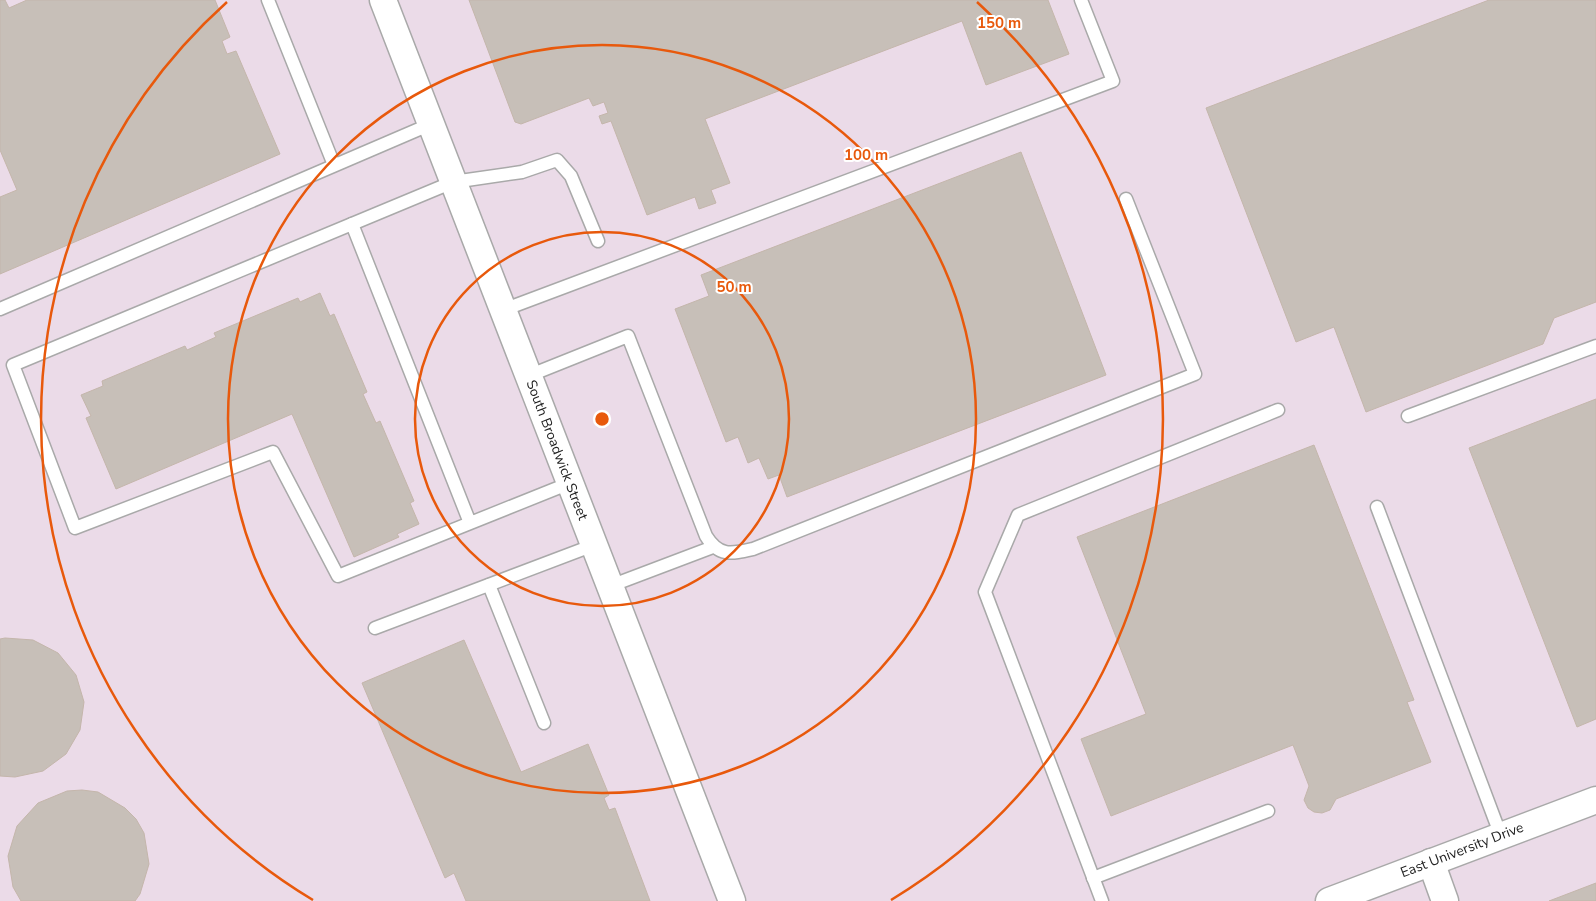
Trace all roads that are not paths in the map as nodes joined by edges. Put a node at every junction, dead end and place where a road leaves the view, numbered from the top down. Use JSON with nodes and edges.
{"nodes":[{"id":1,"x":268,"y":0,"type":"edge"},
{"id":2,"x":383,"y":0,"type":"edge"},
{"id":3,"x":1081,"y":0,"type":"edge"},
{"id":4,"x":431,"y":124,"type":"junction"},
{"id":5,"x":334,"y":165,"type":"junction"},
{"id":6,"x":453,"y":182,"type":"junction"},
{"id":7,"x":1126,"y":199,"type":"dead end"},
{"id":8,"x":352,"y":224,"type":"junction"},
{"id":9,"x":598,"y":241,"type":"dead end"},
{"id":10,"x":0,"y":309,"type":"edge"},
{"id":11,"x":503,"y":310,"type":"junction"},
{"id":12,"x":1596,"y":346,"type":"edge"},
{"id":13,"x":528,"y":376,"type":"junction"},
{"id":14,"x":1278,"y":410,"type":"dead end"},
{"id":15,"x":1408,"y":416,"type":"dead end"},
{"id":16,"x":570,"y":483,"type":"junction"},
{"id":17,"x":1378,"y":507,"type":"dead end"},
{"id":18,"x":470,"y":523,"type":"junction"},
{"id":19,"x":594,"y":545,"type":"junction"},
{"id":20,"x":713,"y":547,"type":"junction"},
{"id":21,"x":489,"y":585,"type":"junction"},
{"id":22,"x":610,"y":586,"type":"junction"},
{"id":23,"x":375,"y":628,"type":"dead end"},
{"id":24,"x":544,"y":722,"type":"dead end"},
{"id":25,"x":1596,"y":800,"type":"edge"},
{"id":26,"x":1268,"y":811,"type":"dead end"},
{"id":27,"x":1500,"y":836,"type":"junction"},
{"id":28,"x":1431,"y":862,"type":"junction"},
{"id":29,"x":1093,"y":878,"type":"junction"},
{"id":30,"x":732,"y":901,"type":"edge"},
{"id":31,"x":1102,"y":901,"type":"edge"},
{"id":32,"x":1329,"y":901,"type":"edge"},
{"id":33,"x":1445,"y":901,"type":"edge"}],
"edges":[{"from":1,"to":5,"type":"lane"},
{"from":2,"to":4,"type":"street","name":"South Broadwick Street"},
{"from":3,"to":11,"type":"lane"},
{"from":4,"to":5,"type":"lane"},
{"from":4,"to":6,"type":"street","name":"South Broadwick Street"},
{"from":5,"to":10,"type":"lane"},
{"from":6,"to":8,"type":"lane"},
{"from":6,"to":9,"type":"lane"},
{"from":6,"to":11,"type":"street","name":"South Broadwick Street"},
{"from":7,"to":20,"type":"lane"},
{"from":8,"to":18,"type":"lane"},
{"from":8,"to":18,"type":"lane"},
{"from":11,"to":13,"type":"street","name":"South Broadwick Street"},
{"from":12,"to":15,"type":"lane"},
{"from":13,"to":16,"type":"street","name":"South Broadwick Street"},
{"from":13,"to":20,"type":"lane"},
{"from":14,"to":29,"type":"lane"},
{"from":16,"to":18,"type":"lane"},
{"from":16,"to":19,"type":"street","name":"South Broadwick Street"},
{"from":17,"to":27,"type":"lane"},
{"from":19,"to":21,"type":"lane"},
{"from":19,"to":22,"type":"street","name":"South Broadwick Street"},
{"from":20,"to":22,"type":"lane"},
{"from":21,"to":23,"type":"lane"},
{"from":21,"to":24,"type":"lane"},
{"from":22,"to":30,"type":"street","name":"South Broadwick Street"},
{"from":25,"to":27,"type":"street","name":"East University Drive"},
{"from":26,"to":29,"type":"lane"},
{"from":27,"to":28,"type":"street","name":"East University Drive"},
{"from":28,"to":32,"type":"street","name":"East University Drive"},
{"from":28,"to":33,"type":"street"},
{"from":29,"to":31,"type":"lane"}]}
